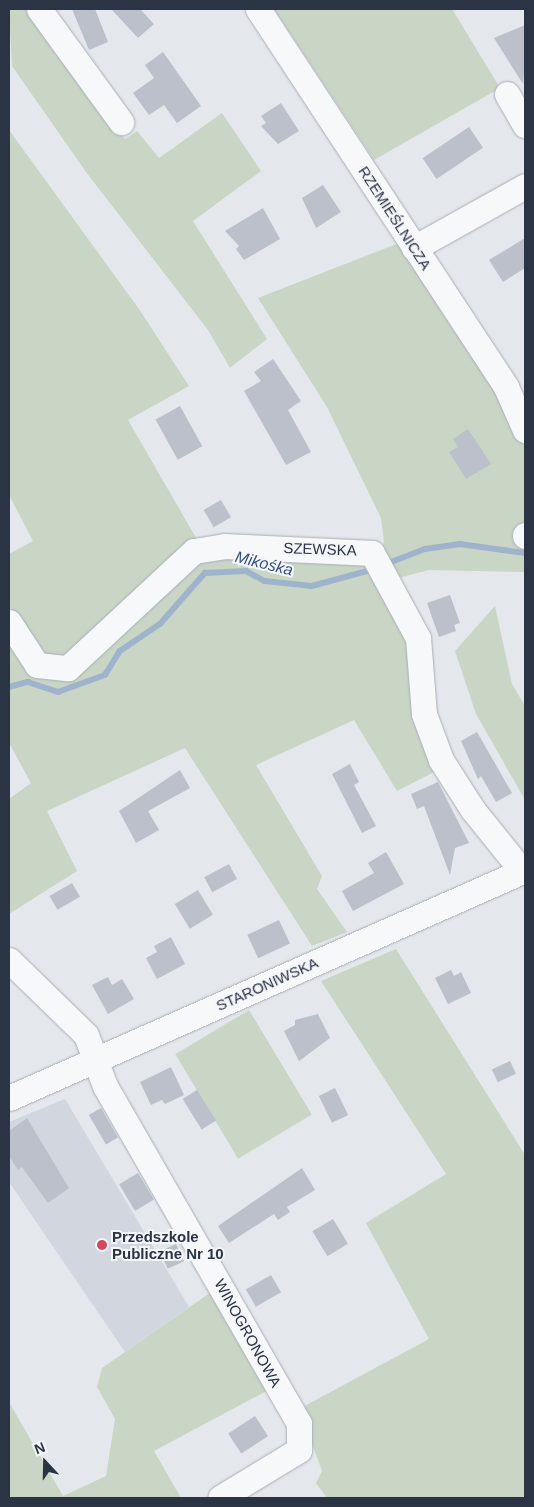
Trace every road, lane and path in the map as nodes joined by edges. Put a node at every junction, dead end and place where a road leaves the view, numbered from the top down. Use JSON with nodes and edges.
{"nodes":[{"id":1,"x":38,"y":9,"type":"edge"},
{"id":2,"x":258,"y":9,"type":"edge"},
{"id":3,"x":507,"y":94,"type":"dead end"},
{"id":4,"x":121,"y":122,"type":"dead end"},
{"id":5,"x":525,"y":124,"type":"edge"},
{"id":6,"x":525,"y":186,"type":"edge"},
{"id":7,"x":414,"y":248,"type":"junction"},
{"id":8,"x":525,"y":430,"type":"edge"},
{"id":9,"x":9,"y":622,"type":"edge"},
{"id":10,"x":523,"y":871,"type":"edge"},
{"id":11,"x":9,"y":960,"type":"edge"},
{"id":12,"x":97,"y":1060,"type":"junction"},
{"id":13,"x":9,"y":1098,"type":"edge"},
{"id":14,"x":220,"y":1498,"type":"edge"}],
"edges":[{"from":1,"to":4,"type":"street"},
{"from":2,"to":7,"type":"street","name":"RZEMIEŚLNICZA"},
{"from":3,"to":5,"type":"street"},
{"from":6,"to":7,"type":"street"},
{"from":7,"to":8,"type":"street","name":"RZEMIEŚLNICZA"},
{"from":9,"to":10,"type":"street","name":"SZEWSKA"},
{"from":10,"to":12,"type":"street","name":"STARONIWSKA"},
{"from":11,"to":12,"type":"street"},
{"from":12,"to":13,"type":"street","name":"STARONIWSKA"},
{"from":12,"to":14,"type":"street","name":"WINOGRONOWA"}]}
